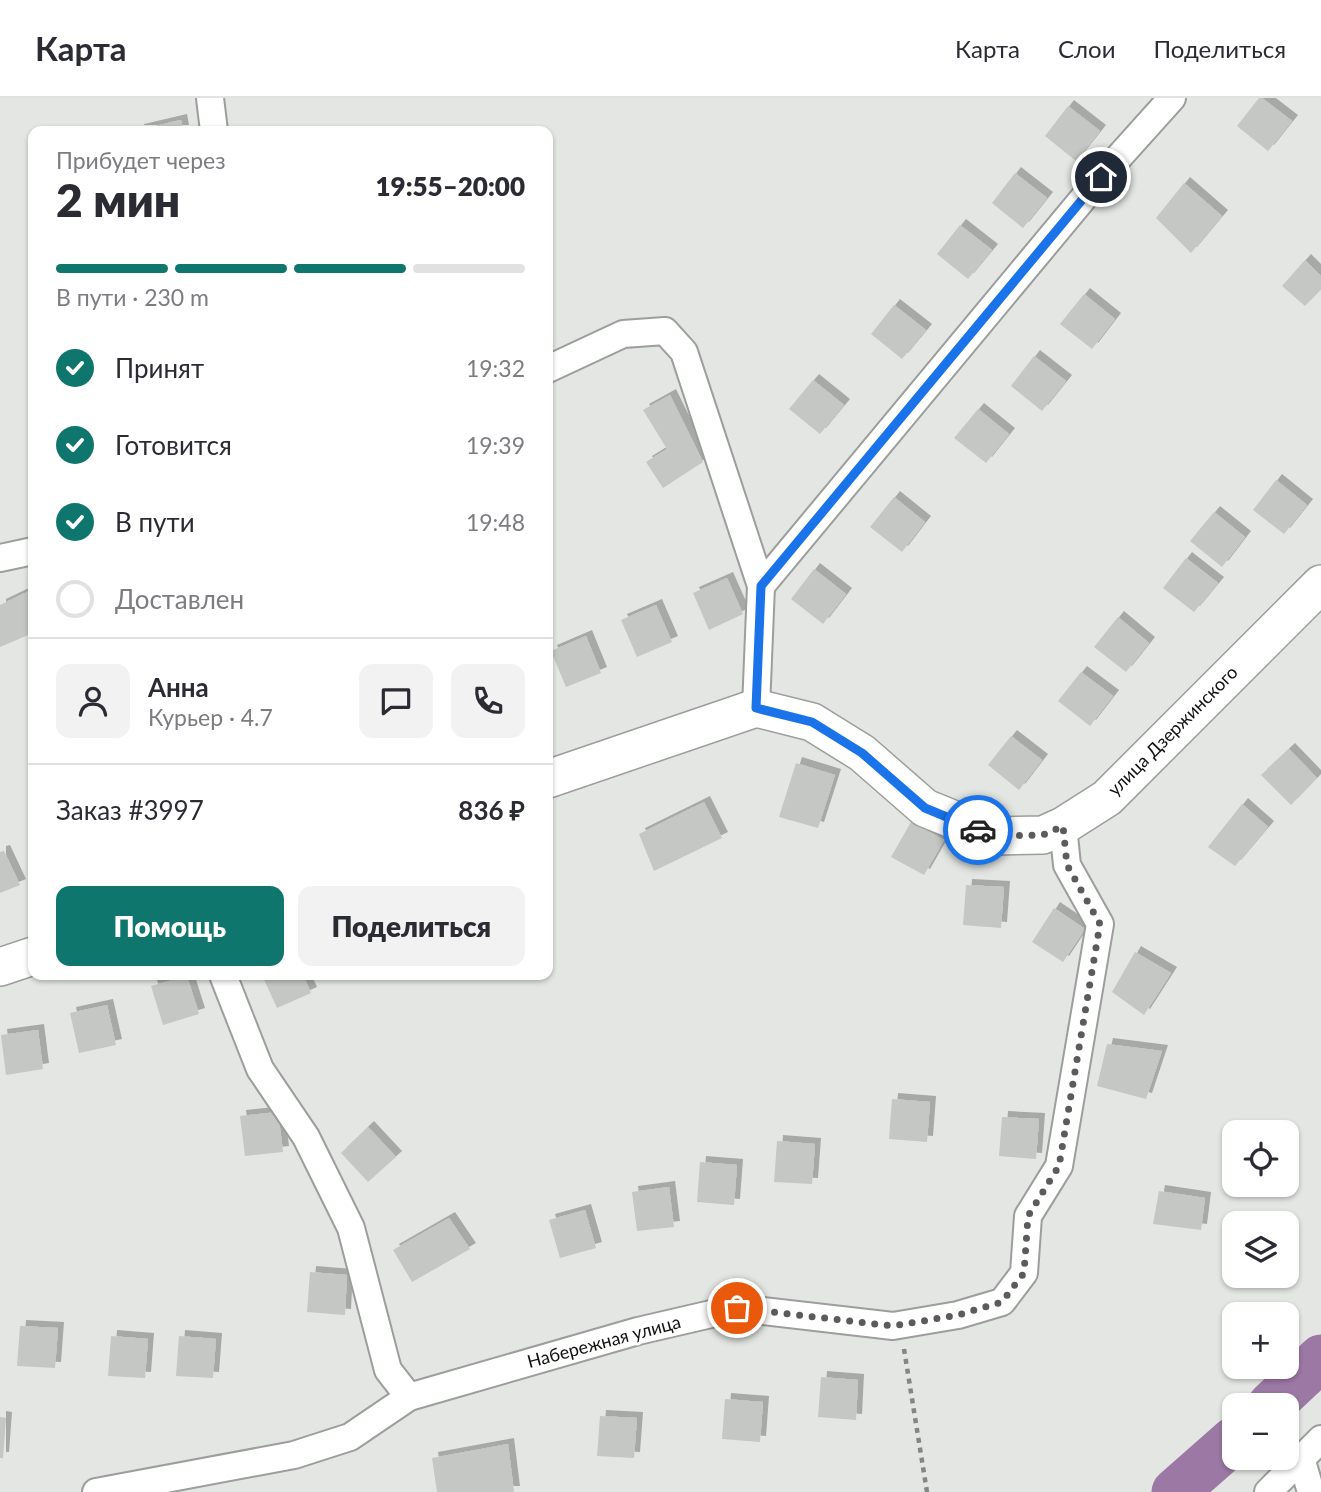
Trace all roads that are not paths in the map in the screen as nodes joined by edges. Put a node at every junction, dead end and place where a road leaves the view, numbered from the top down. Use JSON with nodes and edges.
{"nodes":[{"id":1,"x":210,"y":98,"type":"edge"},
{"id":2,"x":1172,"y":98,"type":"edge"},
{"id":3,"x":213,"y":126,"type":"edge"},
{"id":4,"x":553,"y":367,"type":"edge"},
{"id":5,"x":28,"y":552,"type":"edge"},
{"id":6,"x":0,"y":558,"type":"edge"},
{"id":7,"x":1321,"y":584,"type":"edge"},
{"id":8,"x":761,"y":586,"type":"junction"},
{"id":9,"x":756,"y":708,"type":"junction"},
{"id":10,"x":553,"y":777,"type":"edge"},
{"id":11,"x":1063,"y":826,"type":"junction"},
{"id":12,"x":28,"y":958,"type":"edge"},
{"id":13,"x":0,"y":967,"type":"edge"},
{"id":14,"x":225,"y":980,"type":"edge"},
{"id":15,"x":409,"y":1397,"type":"junction"},
{"id":16,"x":1321,"y":1439,"type":"edge"},
{"id":17,"x":1301,"y":1458,"type":"junction"},
{"id":18,"x":96,"y":1492,"type":"edge"},
{"id":19,"x":1268,"y":1492,"type":"edge"},
{"id":20,"x":1311,"y":1492,"type":"edge"}],
"edges":[{"from":1,"to":3,"type":"street"},
{"from":2,"to":8,"type":"street"},
{"from":4,"to":8,"type":"street"},
{"from":5,"to":6,"type":"street"},
{"from":7,"to":11,"type":"street","name":"улица Дзержинского"},
{"from":8,"to":9,"type":"street"},
{"from":9,"to":10,"type":"street"},
{"from":9,"to":11,"type":"street","name":"улица Дзержинского"},
{"from":11,"to":15,"type":"street","name":"Набережная улица"},
{"from":12,"to":13,"type":"street"},
{"from":14,"to":15,"type":"street"},
{"from":15,"to":18,"type":"street","name":"Набережная улица"},
{"from":16,"to":17,"type":"street"},
{"from":17,"to":19,"type":"street"},
{"from":17,"to":20,"type":"street"}]}
